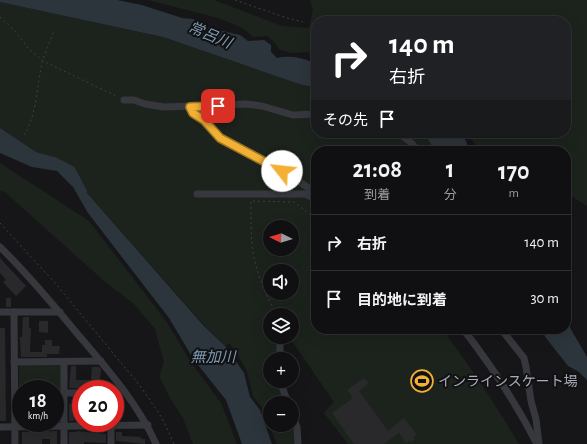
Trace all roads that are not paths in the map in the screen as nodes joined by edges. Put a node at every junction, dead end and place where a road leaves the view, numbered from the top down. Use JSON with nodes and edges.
{"nodes":[{"id":1,"x":124,"y":100,"type":"road end"},
{"id":2,"x":190,"y":107,"type":"junction"},
{"id":3,"x":311,"y":114,"type":"edge"},
{"id":4,"x":405,"y":138,"type":"edge"},
{"id":5,"x":414,"y":146,"type":"edge"},
{"id":6,"x":311,"y":190,"type":"edge"},
{"id":7,"x":198,"y":194,"type":"dead end"},
{"id":8,"x":311,"y":197,"type":"edge"},
{"id":9,"x":0,"y":247,"type":"edge"},
{"id":10,"x":0,"y":312,"type":"edge"},
{"id":11,"x":14,"y":312,"type":"junction"},
{"id":12,"x":60,"y":312,"type":"junction"},
{"id":13,"x":467,"y":334,"type":"edge"},
{"id":14,"x":505,"y":334,"type":"edge"},
{"id":15,"x":101,"y":361,"type":"junction"},
{"id":16,"x":14,"y":362,"type":"junction"},
{"id":17,"x":64,"y":362,"type":"junction"},
{"id":18,"x":14,"y":380,"type":"edge"},
{"id":19,"x":64,"y":380,"type":"edge"},
{"id":20,"x":64,"y":393,"type":"edge"},
{"id":21,"x":72,"y":393,"type":"edge"},
{"id":22,"x":148,"y":425,"type":"junction"},
{"id":23,"x":72,"y":426,"type":"edge"},
{"id":24,"x":124,"y":426,"type":"edge"},
{"id":25,"x":0,"y":427,"type":"edge"},
{"id":26,"x":64,"y":427,"type":"edge"},
{"id":27,"x":12,"y":428,"type":"edge"},
{"id":28,"x":14,"y":432,"type":"edge"},
{"id":29,"x":64,"y":432,"type":"edge"},
{"id":30,"x":111,"y":432,"type":"edge"},
{"id":31,"x":297,"y":432,"type":"edge"},
{"id":32,"x":14,"y":444,"type":"edge"},
{"id":33,"x":64,"y":444,"type":"edge"},
{"id":34,"x":111,"y":444,"type":"edge"},
{"id":35,"x":156,"y":444,"type":"edge"},
{"id":36,"x":298,"y":444,"type":"edge"},
{"id":37,"x":538,"y":444,"type":"edge"}],
"edges":[{"from":1,"to":2,"type":"street"},
{"from":2,"to":3,"type":"street"},
{"from":2,"to":6,"type":"street"},
{"from":4,"to":5,"type":"street"},
{"from":7,"to":8,"type":"street"},
{"from":9,"to":12,"type":"street"},
{"from":10,"to":11,"type":"street"},
{"from":11,"to":12,"type":"street"},
{"from":11,"to":16,"type":"street"},
{"from":12,"to":15,"type":"street"},
{"from":13,"to":37,"type":"street"},
{"from":14,"to":37,"type":"street"},
{"from":15,"to":17,"type":"street"},
{"from":15,"to":22,"type":"street"},
{"from":16,"to":17,"type":"street"},
{"from":16,"to":18,"type":"street"},
{"from":17,"to":19,"type":"street"},
{"from":20,"to":21,"type":"street"},
{"from":22,"to":24,"type":"street"},
{"from":22,"to":35,"type":"street"},
{"from":23,"to":26,"type":"street"},
{"from":25,"to":27,"type":"street"},
{"from":28,"to":32,"type":"street"},
{"from":29,"to":33,"type":"street"},
{"from":30,"to":34,"type":"street"},
{"from":31,"to":36,"type":"street"}]}
